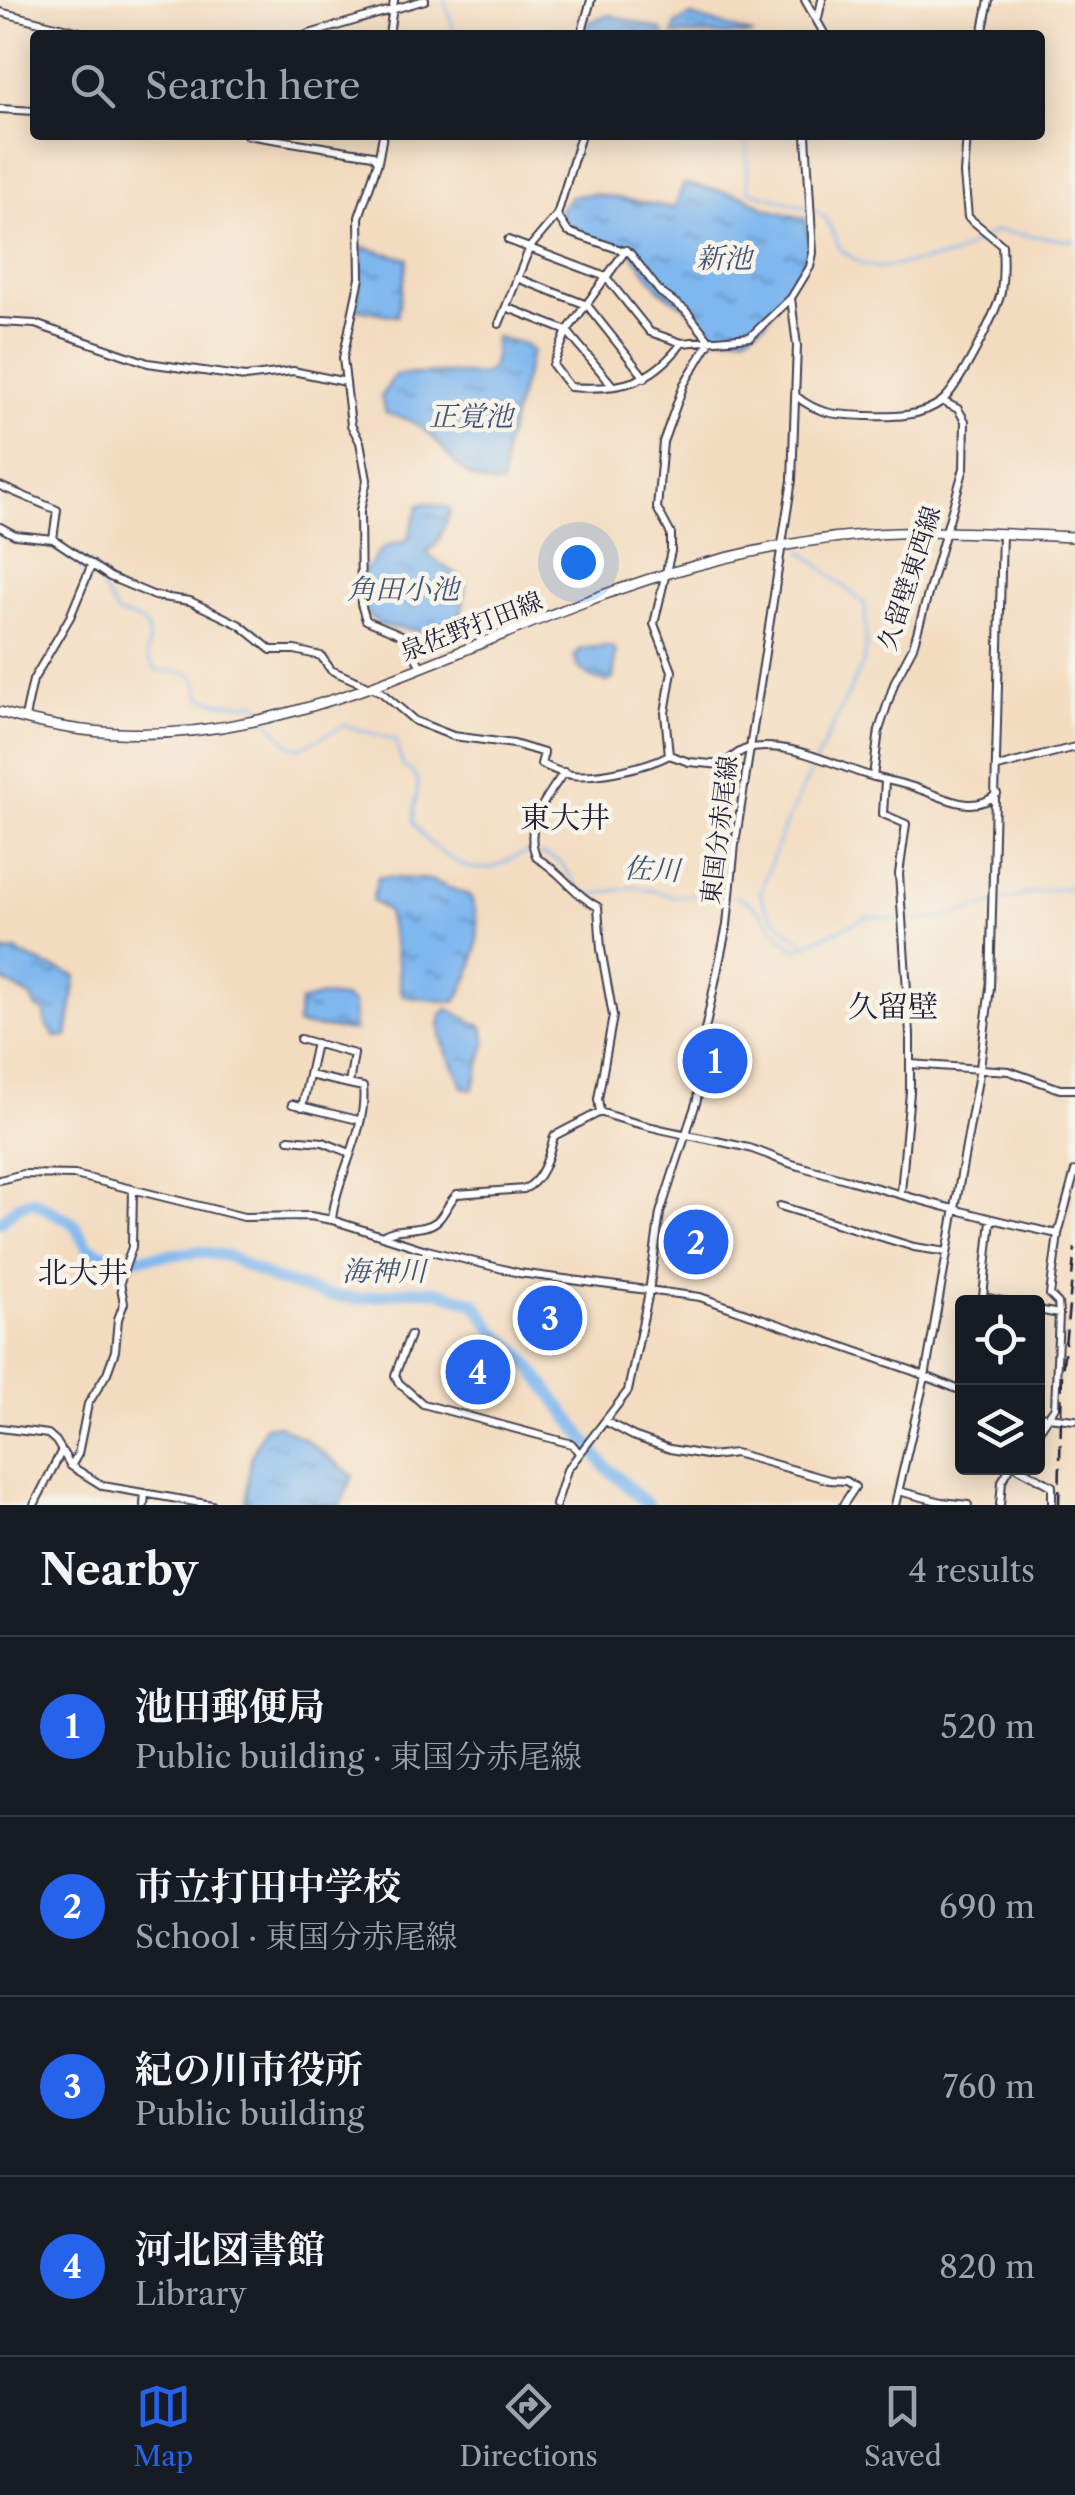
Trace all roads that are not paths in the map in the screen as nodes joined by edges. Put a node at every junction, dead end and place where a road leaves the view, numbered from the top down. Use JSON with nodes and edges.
{"nodes":[{"id":1,"x":394,"y":0,"type":"edge"},
{"id":2,"x":425,"y":0,"type":"edge"},
{"id":3,"x":591,"y":0,"type":"edge"},
{"id":4,"x":805,"y":0,"type":"edge"},
{"id":5,"x":822,"y":0,"type":"edge"},
{"id":6,"x":989,"y":0,"type":"edge"},
{"id":7,"x":394,"y":10,"type":"junction"},
{"id":8,"x":0,"y":12,"type":"edge"},
{"id":9,"x":817,"y":21,"type":"junction"},
{"id":10,"x":72,"y":30,"type":"edge"},
{"id":11,"x":324,"y":30,"type":"edge"},
{"id":12,"x":390,"y":30,"type":"edge"},
{"id":13,"x":582,"y":30,"type":"edge"},
{"id":14,"x":822,"y":30,"type":"edge"},
{"id":15,"x":983,"y":30,"type":"edge"},
{"id":16,"x":0,"y":109,"type":"edge"},
{"id":17,"x":30,"y":111,"type":"edge"},
{"id":18,"x":278,"y":140,"type":"edge"},
{"id":19,"x":382,"y":140,"type":"edge"},
{"id":20,"x":580,"y":140,"type":"edge"},
{"id":21,"x":806,"y":140,"type":"edge"},
{"id":22,"x":967,"y":140,"type":"edge"},
{"id":23,"x":378,"y":162,"type":"junction"},
{"id":24,"x":557,"y":215,"type":"junction"},
{"id":25,"x":508,"y":240,"type":"dead end"},
{"id":26,"x":530,"y":247,"type":"junction"},
{"id":27,"x":626,"y":250,"type":"junction"},
{"id":28,"x":606,"y":277,"type":"junction"},
{"id":29,"x":517,"y":278,"type":"junction"},
{"id":30,"x":791,"y":298,"type":"junction"},
{"id":31,"x":587,"y":305,"type":"junction"},
{"id":32,"x":506,"y":307,"type":"junction"},
{"id":33,"x":0,"y":322,"type":"edge"},
{"id":34,"x":499,"y":324,"type":"dead end"},
{"id":35,"x":568,"y":332,"type":"junction"},
{"id":36,"x":710,"y":341,"type":"junction"},
{"id":37,"x":682,"y":343,"type":"junction"},
{"id":38,"x":645,"y":378,"type":"junction"},
{"id":39,"x":346,"y":382,"type":"junction"},
{"id":40,"x":612,"y":385,"type":"junction"},
{"id":41,"x":795,"y":395,"type":"junction"},
{"id":42,"x":942,"y":401,"type":"junction"},
{"id":43,"x":0,"y":486,"type":"edge"},
{"id":44,"x":0,"y":527,"type":"edge"},
{"id":45,"x":946,"y":532,"type":"junction"},
{"id":46,"x":1002,"y":534,"type":"junction"},
{"id":47,"x":1075,"y":537,"type":"edge"},
{"id":48,"x":53,"y":539,"type":"junction"},
{"id":49,"x":781,"y":546,"type":"junction"},
{"id":50,"x":90,"y":568,"type":"junction"},
{"id":51,"x":668,"y":574,"type":"junction"},
{"id":52,"x":421,"y":667,"type":"junction"},
{"id":53,"x":368,"y":687,"type":"junction"},
{"id":54,"x":0,"y":712,"type":"edge"},
{"id":55,"x":24,"y":718,"type":"junction"},
{"id":56,"x":1075,"y":747,"type":"edge"},
{"id":57,"x":749,"y":748,"type":"junction"},
{"id":58,"x":668,"y":755,"type":"junction"},
{"id":59,"x":998,"y":766,"type":"junction"},
{"id":60,"x":564,"y":772,"type":"junction"},
{"id":61,"x":873,"y":777,"type":"junction"},
{"id":62,"x":885,"y":780,"type":"junction"},
{"id":63,"x":997,"y":794,"type":"junction"},
{"id":64,"x":300,"y":1039,"type":"dead end"},
{"id":65,"x":316,"y":1043,"type":"junction"},
{"id":66,"x":909,"y":1064,"type":"junction"},
{"id":67,"x":980,"y":1068,"type":"junction"},
{"id":68,"x":309,"y":1075,"type":"junction"},
{"id":69,"x":349,"y":1084,"type":"junction"},
{"id":70,"x":1075,"y":1089,"type":"edge"},
{"id":71,"x":292,"y":1104,"type":"dead end"},
{"id":72,"x":302,"y":1107,"type":"junction"},
{"id":73,"x":600,"y":1112,"type":"junction"},
{"id":74,"x":358,"y":1120,"type":"junction"},
{"id":75,"x":685,"y":1137,"type":"junction"},
{"id":76,"x":289,"y":1139,"type":"dead end"},
{"id":77,"x":350,"y":1153,"type":"junction"},
{"id":78,"x":1075,"y":1171,"type":"edge"},
{"id":79,"x":0,"y":1180,"type":"edge"},
{"id":80,"x":133,"y":1189,"type":"junction"},
{"id":81,"x":900,"y":1192,"type":"junction"},
{"id":82,"x":780,"y":1206,"type":"dead end"},
{"id":83,"x":954,"y":1207,"type":"junction"},
{"id":84,"x":332,"y":1220,"type":"junction"},
{"id":85,"x":991,"y":1220,"type":"junction"},
{"id":86,"x":1058,"y":1234,"type":"junction"},
{"id":87,"x":380,"y":1236,"type":"junction"},
{"id":88,"x":947,"y":1252,"type":"junction"},
{"id":89,"x":648,"y":1292,"type":"junction"},
{"id":90,"x":983,"y":1295,"type":"edge"},
{"id":91,"x":1045,"y":1311,"type":"edge"},
{"id":92,"x":1059,"y":1314,"type":"junction"},
{"id":93,"x":410,"y":1335,"type":"dead end"},
{"id":94,"x":926,"y":1377,"type":"junction"},
{"id":95,"x":955,"y":1389,"type":"edge"},
{"id":96,"x":1045,"y":1419,"type":"edge"},
{"id":97,"x":1049,"y":1420,"type":"junction"},
{"id":98,"x":1075,"y":1420,"type":"edge"},
{"id":99,"x":607,"y":1422,"type":"junction"},
{"id":100,"x":1045,"y":1424,"type":"edge"},
{"id":101,"x":0,"y":1428,"type":"edge"},
{"id":102,"x":60,"y":1452,"type":"junction"},
{"id":103,"x":579,"y":1454,"type":"junction"},
{"id":104,"x":72,"y":1466,"type":"junction"},
{"id":105,"x":1006,"y":1475,"type":"edge"},
{"id":106,"x":1032,"y":1475,"type":"edge"},
{"id":107,"x":898,"y":1491,"type":"junction"},
{"id":108,"x":145,"y":1494,"type":"junction"},
{"id":109,"x":34,"y":1505,"type":"edge"},
{"id":110,"x":144,"y":1505,"type":"edge"},
{"id":111,"x":212,"y":1505,"type":"edge"},
{"id":112,"x":556,"y":1505,"type":"edge"},
{"id":113,"x":843,"y":1505,"type":"edge"},
{"id":114,"x":895,"y":1505,"type":"edge"},
{"id":115,"x":968,"y":1505,"type":"edge"},
{"id":116,"x":1000,"y":1505,"type":"edge"},
{"id":117,"x":1052,"y":1505,"type":"edge"}],
"edges":[{"from":1,"to":7,"type":"street"},
{"from":2,"to":7,"type":"street"},
{"from":3,"to":13,"type":"street"},
{"from":4,"to":9,"type":"street"},
{"from":5,"to":9,"type":"street"},
{"from":6,"to":15,"type":"street"},
{"from":7,"to":11,"type":"street"},
{"from":7,"to":12,"type":"street"},
{"from":8,"to":10,"type":"street"},
{"from":9,"to":14,"type":"street"},
{"from":16,"to":17,"type":"street"},
{"from":18,"to":23,"type":"street"},
{"from":19,"to":23,"type":"street"},
{"from":20,"to":24,"type":"street"},
{"from":21,"to":30,"type":"street"},
{"from":22,"to":42,"type":"street"},
{"from":23,"to":39,"type":"street"},
{"from":24,"to":26,"type":"street"},
{"from":24,"to":27,"type":"street"},
{"from":25,"to":26,"type":"street"},
{"from":26,"to":28,"type":"street"},
{"from":26,"to":29,"type":"street"},
{"from":27,"to":28,"type":"street"},
{"from":27,"to":36,"type":"street"},
{"from":28,"to":31,"type":"street"},
{"from":28,"to":37,"type":"street"},
{"from":29,"to":31,"type":"street"},
{"from":29,"to":32,"type":"street"},
{"from":30,"to":36,"type":"street"},
{"from":30,"to":41,"type":"street","name":"東国分赤尾線"},
{"from":31,"to":35,"type":"street"},
{"from":31,"to":38,"type":"street"},
{"from":32,"to":34,"type":"street"},
{"from":32,"to":35,"type":"street"},
{"from":33,"to":39,"type":"street"},
{"from":35,"to":40,"type":"street"},
{"from":35,"to":40,"type":"street"},
{"from":36,"to":37,"type":"street"},
{"from":36,"to":51,"type":"street"},
{"from":37,"to":38,"type":"street"},
{"from":38,"to":40,"type":"street"},
{"from":39,"to":52,"type":"street"},
{"from":41,"to":42,"type":"street"},
{"from":41,"to":49,"type":"street","name":"東国分赤尾線"},
{"from":42,"to":45,"type":"street","name":"久留壁東西線"},
{"from":43,"to":48,"type":"street"},
{"from":44,"to":48,"type":"street"},
{"from":45,"to":46,"type":"main road","name":"泉佐野打田線"},
{"from":45,"to":49,"type":"main road","name":"泉佐野打田線"},
{"from":45,"to":61,"type":"street","name":"久留壁東西線"},
{"from":46,"to":47,"type":"main road","name":"泉佐野打田線"},
{"from":46,"to":59,"type":"street"},
{"from":48,"to":50,"type":"street"},
{"from":49,"to":51,"type":"main road","name":"泉佐野打田線"},
{"from":49,"to":57,"type":"street","name":"東国分赤尾線"},
{"from":50,"to":53,"type":"street"},
{"from":50,"to":55,"type":"street"},
{"from":51,"to":52,"type":"main road","name":"泉佐野打田線"},
{"from":51,"to":58,"type":"street"},
{"from":52,"to":53,"type":"main road","name":"泉佐野打田線"},
{"from":53,"to":55,"type":"main road","name":"泉佐野打田線"},
{"from":53,"to":60,"type":"street"},
{"from":54,"to":55,"type":"main road","name":"泉佐野打田線"},
{"from":56,"to":59,"type":"street"},
{"from":57,"to":58,"type":"street"},
{"from":57,"to":61,"type":"street"},
{"from":57,"to":75,"type":"street","name":"東国分赤尾線"},
{"from":58,"to":60,"type":"street"},
{"from":59,"to":63,"type":"street"},
{"from":60,"to":73,"type":"street"},
{"from":61,"to":62,"type":"street"},
{"from":62,"to":63,"type":"street"},
{"from":62,"to":66,"type":"street"},
{"from":63,"to":67,"type":"street"},
{"from":64,"to":65,"type":"street"},
{"from":65,"to":68,"type":"street"},
{"from":65,"to":69,"type":"street"},
{"from":66,"to":67,"type":"street"},
{"from":66,"to":81,"type":"street"},
{"from":67,"to":70,"type":"street"},
{"from":67,"to":83,"type":"street"},
{"from":68,"to":69,"type":"street"},
{"from":68,"to":72,"type":"street"},
{"from":69,"to":74,"type":"street"},
{"from":71,"to":72,"type":"street"},
{"from":72,"to":74,"type":"street"},
{"from":73,"to":75,"type":"street"},
{"from":73,"to":87,"type":"street"},
{"from":74,"to":77,"type":"street"},
{"from":75,"to":81,"type":"street"},
{"from":75,"to":89,"type":"street","name":"東国分赤尾線"},
{"from":76,"to":77,"type":"street"},
{"from":77,"to":84,"type":"street"},
{"from":78,"to":86,"type":"street"},
{"from":79,"to":80,"type":"street"},
{"from":80,"to":84,"type":"street"},
{"from":80,"to":104,"type":"street"},
{"from":81,"to":83,"type":"street"},
{"from":82,"to":88,"type":"street"},
{"from":83,"to":85,"type":"street"},
{"from":83,"to":88,"type":"street"},
{"from":84,"to":87,"type":"street"},
{"from":85,"to":86,"type":"street"},
{"from":85,"to":90,"type":"street"},
{"from":86,"to":92,"type":"street"},
{"from":87,"to":89,"type":"street"},
{"from":88,"to":94,"type":"street"},
{"from":89,"to":94,"type":"street"},
{"from":89,"to":99,"type":"street","name":"東国分赤尾線"},
{"from":91,"to":92,"type":"street"},
{"from":92,"to":97,"type":"street"},
{"from":93,"to":103,"type":"street"},
{"from":94,"to":95,"type":"street"},
{"from":94,"to":107,"type":"street"},
{"from":96,"to":97,"type":"street"},
{"from":97,"to":98,"type":"street"},
{"from":97,"to":100,"type":"street"},
{"from":99,"to":103,"type":"street","name":"東国分赤尾線"},
{"from":99,"to":113,"type":"street"},
{"from":101,"to":102,"type":"street"},
{"from":102,"to":104,"type":"street"},
{"from":102,"to":109,"type":"street"},
{"from":103,"to":112,"type":"street","name":"東国分赤尾線"},
{"from":104,"to":108,"type":"street"},
{"from":105,"to":116,"type":"street"},
{"from":106,"to":117,"type":"street"},
{"from":107,"to":114,"type":"street"},
{"from":107,"to":115,"type":"street"},
{"from":108,"to":110,"type":"street"},
{"from":108,"to":111,"type":"street"}]}
